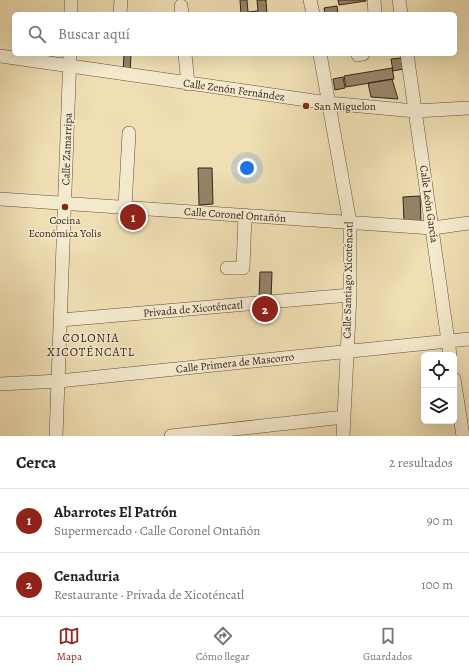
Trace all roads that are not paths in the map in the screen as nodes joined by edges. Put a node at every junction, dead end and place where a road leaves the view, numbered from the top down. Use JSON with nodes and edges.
{"nodes":[{"id":1,"x":71,"y":0,"type":"edge"},
{"id":2,"x":121,"y":0,"type":"edge"},
{"id":3,"x":310,"y":0,"type":"edge"},
{"id":4,"x":374,"y":0,"type":"edge"},
{"id":5,"x":399,"y":0,"type":"edge"},
{"id":6,"x":71,"y":12,"type":"edge"},
{"id":7,"x":120,"y":12,"type":"edge"},
{"id":8,"x":313,"y":12,"type":"edge"},
{"id":9,"x":375,"y":12,"type":"edge"},
{"id":10,"x":401,"y":12,"type":"edge"},
{"id":11,"x":0,"y":56,"type":"edge"},
{"id":12,"x":70,"y":56,"type":"edge"},
{"id":13,"x":185,"y":56,"type":"edge"},
{"id":14,"x":320,"y":56,"type":"edge"},
{"id":15,"x":407,"y":56,"type":"edge"},
{"id":16,"x":70,"y":68,"type":"junction"},
{"id":17,"x":188,"y":84,"type":"junction"},
{"id":18,"x":328,"y":103,"type":"junction"},
{"id":19,"x":469,"y":108,"type":"edge"},
{"id":20,"x":415,"y":111,"type":"junction"},
{"id":21,"x":129,"y":133,"type":"dead end"},
{"id":22,"x":0,"y":198,"type":"edge"},
{"id":23,"x":66,"y":203,"type":"junction"},
{"id":24,"x":125,"y":207,"type":"junction"},
{"id":25,"x":245,"y":216,"type":"junction"},
{"id":26,"x":350,"y":223,"type":"junction"},
{"id":27,"x":469,"y":223,"type":"edge"},
{"id":28,"x":433,"y":228,"type":"junction"},
{"id":29,"x":227,"y":268,"type":"dead end"},
{"id":30,"x":350,"y":295,"type":"junction"},
{"id":31,"x":61,"y":320,"type":"junction"},
{"id":32,"x":469,"y":339,"type":"edge"},
{"id":33,"x":448,"y":342,"type":"junction"},
{"id":34,"x":347,"y":352,"type":"junction"},
{"id":35,"x":450,"y":352,"type":"edge"},
{"id":36,"x":59,"y":381,"type":"junction"},
{"id":37,"x":0,"y":384,"type":"edge"},
{"id":38,"x":455,"y":388,"type":"edge"},
{"id":39,"x":344,"y":417,"type":"junction"},
{"id":40,"x":56,"y":436,"type":"edge"},
{"id":41,"x":170,"y":436,"type":"edge"},
{"id":42,"x":343,"y":436,"type":"edge"},
{"id":43,"x":463,"y":436,"type":"edge"}],
"edges":[{"from":1,"to":6,"type":"street"},
{"from":2,"to":7,"type":"street"},
{"from":3,"to":8,"type":"street"},
{"from":4,"to":9,"type":"street"},
{"from":5,"to":10,"type":"street"},
{"from":11,"to":16,"type":"street","name":"Calle Zenón Fernández"},
{"from":12,"to":16,"type":"street","name":"Calle Zamarripa"},
{"from":13,"to":17,"type":"street"},
{"from":14,"to":18,"type":"street","name":"Calle Santiago Xicoténcatl"},
{"from":15,"to":20,"type":"street","name":"Calle León García"},
{"from":16,"to":17,"type":"street","name":"Calle Zenón Fernández"},
{"from":16,"to":23,"type":"street","name":"Calle Zamarripa"},
{"from":17,"to":18,"type":"street","name":"Calle Zenón Fernández"},
{"from":18,"to":20,"type":"street","name":"Calle Zenón Fernández"},
{"from":18,"to":26,"type":"street","name":"Calle Santiago Xicoténcatl"},
{"from":19,"to":20,"type":"street","name":"Calle Zenón Fernández"},
{"from":20,"to":28,"type":"street","name":"Calle León García"},
{"from":21,"to":24,"type":"street"},
{"from":22,"to":23,"type":"street","name":"Calle Coronel Ontañón"},
{"from":23,"to":24,"type":"street","name":"Calle Coronel Ontañón"},
{"from":23,"to":31,"type":"street","name":"Calle Zamarripa"},
{"from":24,"to":25,"type":"street","name":"Calle Coronel Ontañón"},
{"from":25,"to":26,"type":"street","name":"Calle Coronel Ontañón"},
{"from":25,"to":29,"type":"street"},
{"from":26,"to":28,"type":"street","name":"Calle Coronel Ontañón"},
{"from":26,"to":30,"type":"street","name":"Calle Santiago Xicoténcatl"},
{"from":27,"to":28,"type":"street","name":"Calle Coronel Ontañón"},
{"from":28,"to":33,"type":"street","name":"Calle León García"},
{"from":30,"to":31,"type":"street","name":"Privada de Xicoténcatl"},
{"from":30,"to":34,"type":"street","name":"Calle Santiago Xicoténcatl"},
{"from":31,"to":36,"type":"street","name":"Calle Zamarripa"},
{"from":32,"to":33,"type":"street","name":"Calle Primera de Mascorro"},
{"from":33,"to":34,"type":"street","name":"Calle Primera de Mascorro"},
{"from":33,"to":35,"type":"street","name":"Calle León García"},
{"from":34,"to":36,"type":"street","name":"Calle Primera de Mascorro"},
{"from":34,"to":39,"type":"street","name":"Calle Santiago Xicoténcatl"},
{"from":36,"to":37,"type":"street","name":"Calle Primera de Mascorro"},
{"from":36,"to":40,"type":"street","name":"Calle Zamarripa"},
{"from":38,"to":43,"type":"street"},
{"from":39,"to":41,"type":"street"},
{"from":39,"to":42,"type":"street","name":"Calle Santiago Xicoténcatl"}]}
